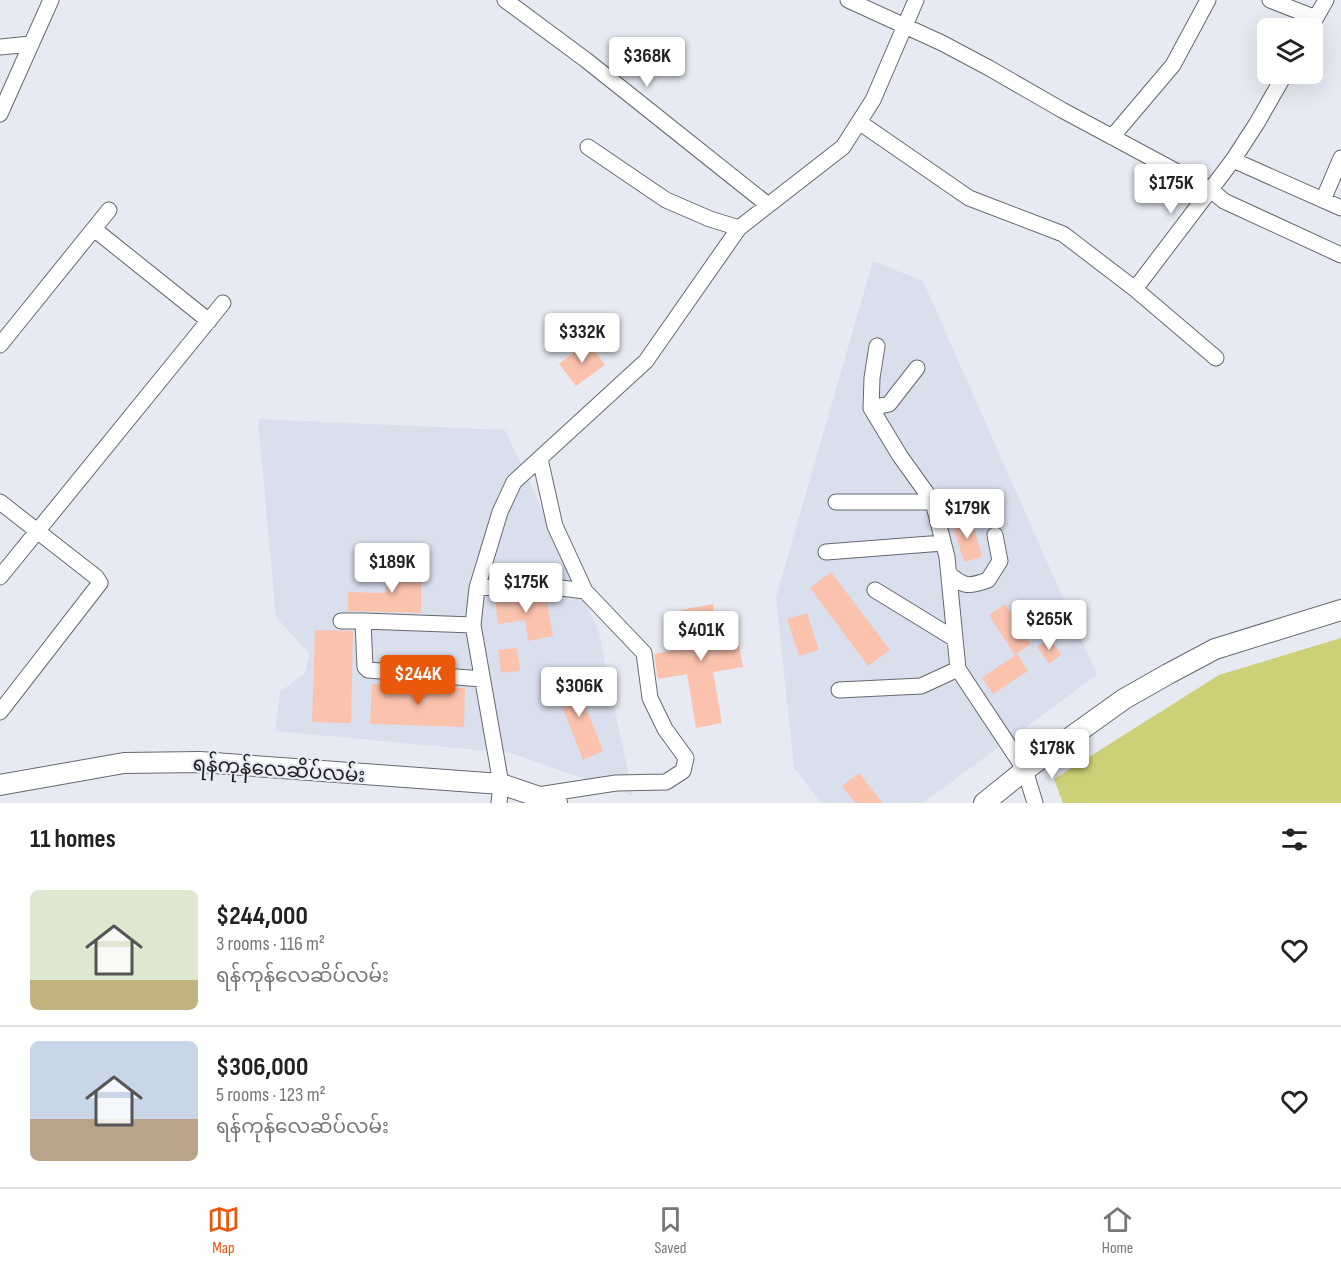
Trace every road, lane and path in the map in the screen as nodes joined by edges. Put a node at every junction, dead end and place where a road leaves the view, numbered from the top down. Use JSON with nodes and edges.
{"nodes":[{"id":1,"x":51,"y":0,"type":"edge"},
{"id":2,"x":505,"y":0,"type":"edge"},
{"id":3,"x":848,"y":0,"type":"edge"},
{"id":4,"x":916,"y":0,"type":"edge"},
{"id":5,"x":1208,"y":0,"type":"edge"},
{"id":6,"x":1270,"y":0,"type":"edge"},
{"id":7,"x":1326,"y":0,"type":"edge"},
{"id":8,"x":1304,"y":18,"type":"edge"},
{"id":9,"x":1316,"y":18,"type":"edge"},
{"id":10,"x":905,"y":27,"type":"junction"},
{"id":11,"x":30,"y":44,"type":"junction"},
{"id":12,"x":0,"y":47,"type":"edge"},
{"id":13,"x":1279,"y":84,"type":"edge"},
{"id":14,"x":0,"y":114,"type":"edge"},
{"id":15,"x":859,"y":122,"type":"junction"},
{"id":16,"x":1112,"y":137,"type":"junction"},
{"id":17,"x":588,"y":147,"type":"dead end"},
{"id":18,"x":1341,"y":158,"type":"edge"},
{"id":19,"x":1233,"y":160,"type":"junction"},
{"id":20,"x":1211,"y":190,"type":"junction"},
{"id":21,"x":1323,"y":201,"type":"junction"},
{"id":22,"x":768,"y":205,"type":"junction"},
{"id":23,"x":1341,"y":208,"type":"edge"},
{"id":24,"x":109,"y":210,"type":"dead end"},
{"id":25,"x":739,"y":228,"type":"junction"},
{"id":26,"x":94,"y":229,"type":"junction"},
{"id":27,"x":1341,"y":255,"type":"edge"},
{"id":28,"x":1135,"y":289,"type":"junction"},
{"id":29,"x":223,"y":303,"type":"dead end"},
{"id":30,"x":209,"y":321,"type":"junction"},
{"id":31,"x":0,"y":345,"type":"edge"},
{"id":32,"x":877,"y":346,"type":"dead end"},
{"id":33,"x":1216,"y":358,"type":"dead end"},
{"id":34,"x":917,"y":368,"type":"dead end"},
{"id":35,"x":871,"y":408,"type":"junction"},
{"id":36,"x":540,"y":459,"type":"junction"},
{"id":37,"x":0,"y":502,"type":"edge"},
{"id":38,"x":836,"y":502,"type":"dead end"},
{"id":39,"x":933,"y":502,"type":"junction"},
{"id":40,"x":37,"y":531,"type":"junction"},
{"id":41,"x":994,"y":536,"type":"dead end"},
{"id":42,"x":943,"y":543,"type":"junction"},
{"id":43,"x":826,"y":552,"type":"dead end"},
{"id":44,"x":949,"y":574,"type":"junction"},
{"id":45,"x":0,"y":577,"type":"edge"},
{"id":46,"x":477,"y":588,"type":"junction"},
{"id":47,"x":875,"y":590,"type":"dead end"},
{"id":48,"x":585,"y":591,"type":"junction"},
{"id":49,"x":1341,"y":610,"type":"edge"},
{"id":50,"x":341,"y":621,"type":"dead end"},
{"id":51,"x":363,"y":621,"type":"junction"},
{"id":52,"x":473,"y":625,"type":"junction"},
{"id":53,"x":955,"y":639,"type":"junction"},
{"id":54,"x":958,"y":669,"type":"junction"},
{"id":55,"x":482,"y":679,"type":"junction"},
{"id":56,"x":839,"y":690,"type":"dead end"},
{"id":57,"x":0,"y":712,"type":"edge"},
{"id":58,"x":1028,"y":769,"type":"junction"},
{"id":59,"x":0,"y":784,"type":"edge"},
{"id":60,"x":500,"y":794,"type":"edge"},
{"id":61,"x":537,"y":795,"type":"junction"},
{"id":62,"x":557,"y":803,"type":"edge"},
{"id":63,"x":984,"y":803,"type":"edge"},
{"id":64,"x":1035,"y":803,"type":"edge"},
{"id":65,"x":1042,"y":803,"type":"edge"}],
"edges":[{"from":1,"to":11,"type":"street"},
{"from":2,"to":22,"type":"street"},
{"from":3,"to":10,"type":"street"},
{"from":4,"to":10,"type":"street"},
{"from":5,"to":16,"type":"street"},
{"from":6,"to":8,"type":"street"},
{"from":7,"to":9,"type":"street"},
{"from":10,"to":15,"type":"street"},
{"from":10,"to":16,"type":"street"},
{"from":11,"to":12,"type":"street"},
{"from":11,"to":14,"type":"street"},
{"from":13,"to":19,"type":"street"},
{"from":15,"to":22,"type":"street"},
{"from":15,"to":28,"type":"street"},
{"from":16,"to":20,"type":"street"},
{"from":17,"to":25,"type":"street"},
{"from":18,"to":21,"type":"street"},
{"from":19,"to":20,"type":"street"},
{"from":19,"to":21,"type":"street"},
{"from":20,"to":27,"type":"street"},
{"from":20,"to":28,"type":"street"},
{"from":21,"to":23,"type":"street"},
{"from":22,"to":25,"type":"street"},
{"from":24,"to":26,"type":"street"},
{"from":25,"to":36,"type":"street"},
{"from":26,"to":30,"type":"street"},
{"from":26,"to":31,"type":"street"},
{"from":28,"to":33,"type":"street"},
{"from":29,"to":30,"type":"street"},
{"from":30,"to":40,"type":"street"},
{"from":32,"to":35,"type":"street"},
{"from":34,"to":35,"type":"street"},
{"from":35,"to":39,"type":"street"},
{"from":36,"to":46,"type":"street"},
{"from":36,"to":48,"type":"street"},
{"from":37,"to":40,"type":"street"},
{"from":38,"to":39,"type":"street"},
{"from":39,"to":42,"type":"street"},
{"from":40,"to":45,"type":"street"},
{"from":40,"to":57,"type":"street"},
{"from":41,"to":44,"type":"street"},
{"from":42,"to":43,"type":"street"},
{"from":42,"to":44,"type":"street"},
{"from":44,"to":53,"type":"street"},
{"from":46,"to":48,"type":"street"},
{"from":46,"to":52,"type":"street"},
{"from":47,"to":53,"type":"street"},
{"from":48,"to":61,"type":"street"},
{"from":49,"to":58,"type":"main road"},
{"from":50,"to":51,"type":"street"},
{"from":51,"to":52,"type":"street"},
{"from":51,"to":55,"type":"street"},
{"from":52,"to":55,"type":"street"},
{"from":53,"to":54,"type":"street"},
{"from":54,"to":56,"type":"street"},
{"from":54,"to":58,"type":"street"},
{"from":55,"to":60,"type":"street"},
{"from":58,"to":63,"type":"main road"},
{"from":58,"to":64,"type":"street"},
{"from":58,"to":65,"type":"street"},
{"from":59,"to":60,"type":"main road","name":"ရန်ကုန်လေဆိပ်လမ်း"},
{"from":60,"to":61,"type":"main road","name":"ရန်ကုန်လေဆိပ်လမ်း"},
{"from":61,"to":62,"type":"main road","name":"ရန်ကုန်လေဆိပ်လမ်း"}]}
